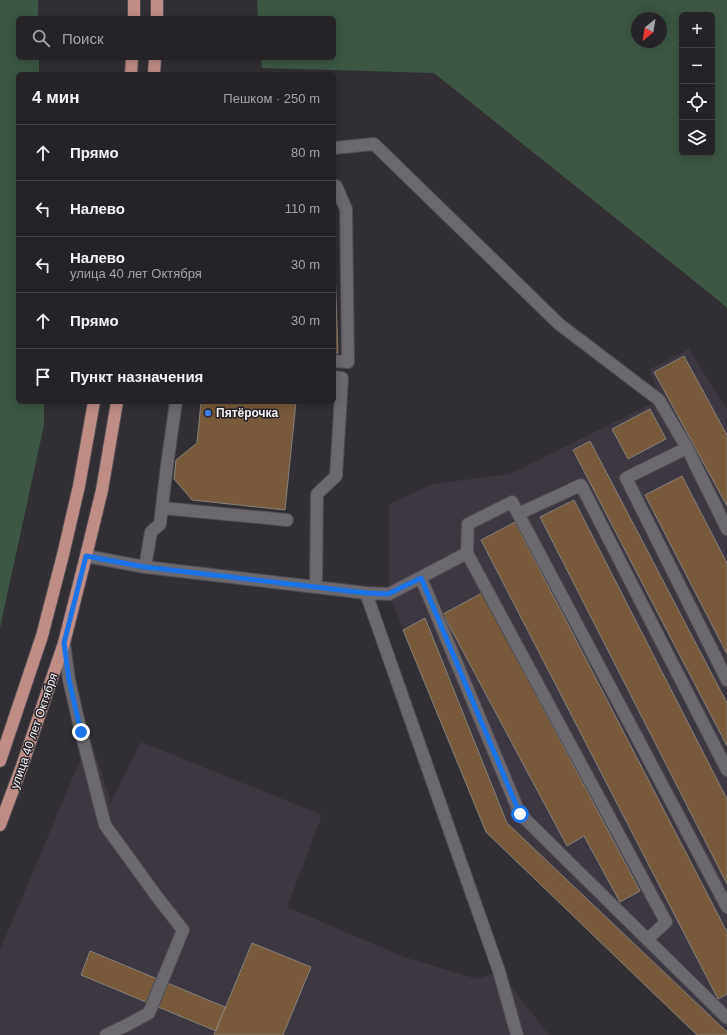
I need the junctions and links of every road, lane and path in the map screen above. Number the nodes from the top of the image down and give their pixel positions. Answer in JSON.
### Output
{"nodes":[{"id":1,"x":134,"y":0,"type":"edge"},
{"id":2,"x":157,"y":0,"type":"edge"},
{"id":3,"x":134,"y":16,"type":"edge"},
{"id":4,"x":157,"y":16,"type":"edge"},
{"id":5,"x":132,"y":60,"type":"edge"},
{"id":6,"x":155,"y":60,"type":"edge"},
{"id":7,"x":131,"y":72,"type":"edge"},
{"id":8,"x":154,"y":72,"type":"edge"},
{"id":9,"x":336,"y":148,"type":"edge"},
{"id":10,"x":336,"y":186,"type":"edge"},
{"id":11,"x":336,"y":361,"type":"edge"},
{"id":12,"x":336,"y":377,"type":"edge"},
{"id":13,"x":94,"y":404,"type":"edge"},
{"id":14,"x":117,"y":404,"type":"edge"},
{"id":15,"x":176,"y":404,"type":"edge"},
{"id":16,"x":687,"y":448,"type":"junction"},
{"id":17,"x":162,"y":508,"type":"junction"},
{"id":18,"x":518,"y":514,"type":"junction"},
{"id":19,"x":287,"y":520,"type":"dead end"},
{"id":20,"x":727,"y":529,"type":"edge"},
{"id":21,"x":467,"y":553,"type":"junction"},
{"id":22,"x":86,"y":556,"type":"junction"},
{"id":23,"x":145,"y":567,"type":"junction"},
{"id":24,"x":421,"y":578,"type":"junction"},
{"id":25,"x":316,"y":587,"type":"junction"},
{"id":26,"x":366,"y":593,"type":"junction"},
{"id":27,"x":64,"y":643,"type":"junction"},
{"id":28,"x":727,"y":680,"type":"edge"},
{"id":29,"x":0,"y":761,"type":"edge"},
{"id":30,"x":727,"y":770,"type":"edge"},
{"id":31,"x":0,"y":825,"type":"edge"},
{"id":32,"x":727,"y":907,"type":"edge"},
{"id":33,"x":648,"y":940,"type":"junction"},
{"id":34,"x":727,"y":1018,"type":"edge"},
{"id":35,"x":106,"y":1035,"type":"edge"},
{"id":36,"x":517,"y":1035,"type":"edge"}],
"edges":[{"from":1,"to":3,"type":"main road"},
{"from":2,"to":4,"type":"main road"},
{"from":5,"to":7,"type":"main road"},
{"from":6,"to":8,"type":"main road"},
{"from":9,"to":16,"type":"lane"},
{"from":10,"to":11,"type":"lane"},
{"from":12,"to":25,"type":"lane"},
{"from":13,"to":29,"type":"main road","name":"улица 40 лет Октября"},
{"from":14,"to":22,"type":"main road","name":"улица 40 лет Октября"},
{"from":15,"to":17,"type":"lane"},
{"from":16,"to":20,"type":"lane"},
{"from":16,"to":28,"type":"lane"},
{"from":17,"to":19,"type":"lane"},
{"from":17,"to":23,"type":"lane"},
{"from":18,"to":21,"type":"lane"},
{"from":18,"to":30,"type":"lane"},
{"from":18,"to":32,"type":"lane"},
{"from":21,"to":24,"type":"lane"},
{"from":21,"to":33,"type":"lane"},
{"from":22,"to":23,"type":"lane"},
{"from":22,"to":27,"type":"main road","name":"улица 40 лет Октября"},
{"from":23,"to":25,"type":"lane"},
{"from":24,"to":26,"type":"lane"},
{"from":24,"to":33,"type":"lane"},
{"from":25,"to":26,"type":"lane"},
{"from":26,"to":36,"type":"lane"},
{"from":27,"to":31,"type":"main road","name":"улица 40 лет Октября"},
{"from":27,"to":35,"type":"lane"},
{"from":33,"to":34,"type":"lane"}]}
